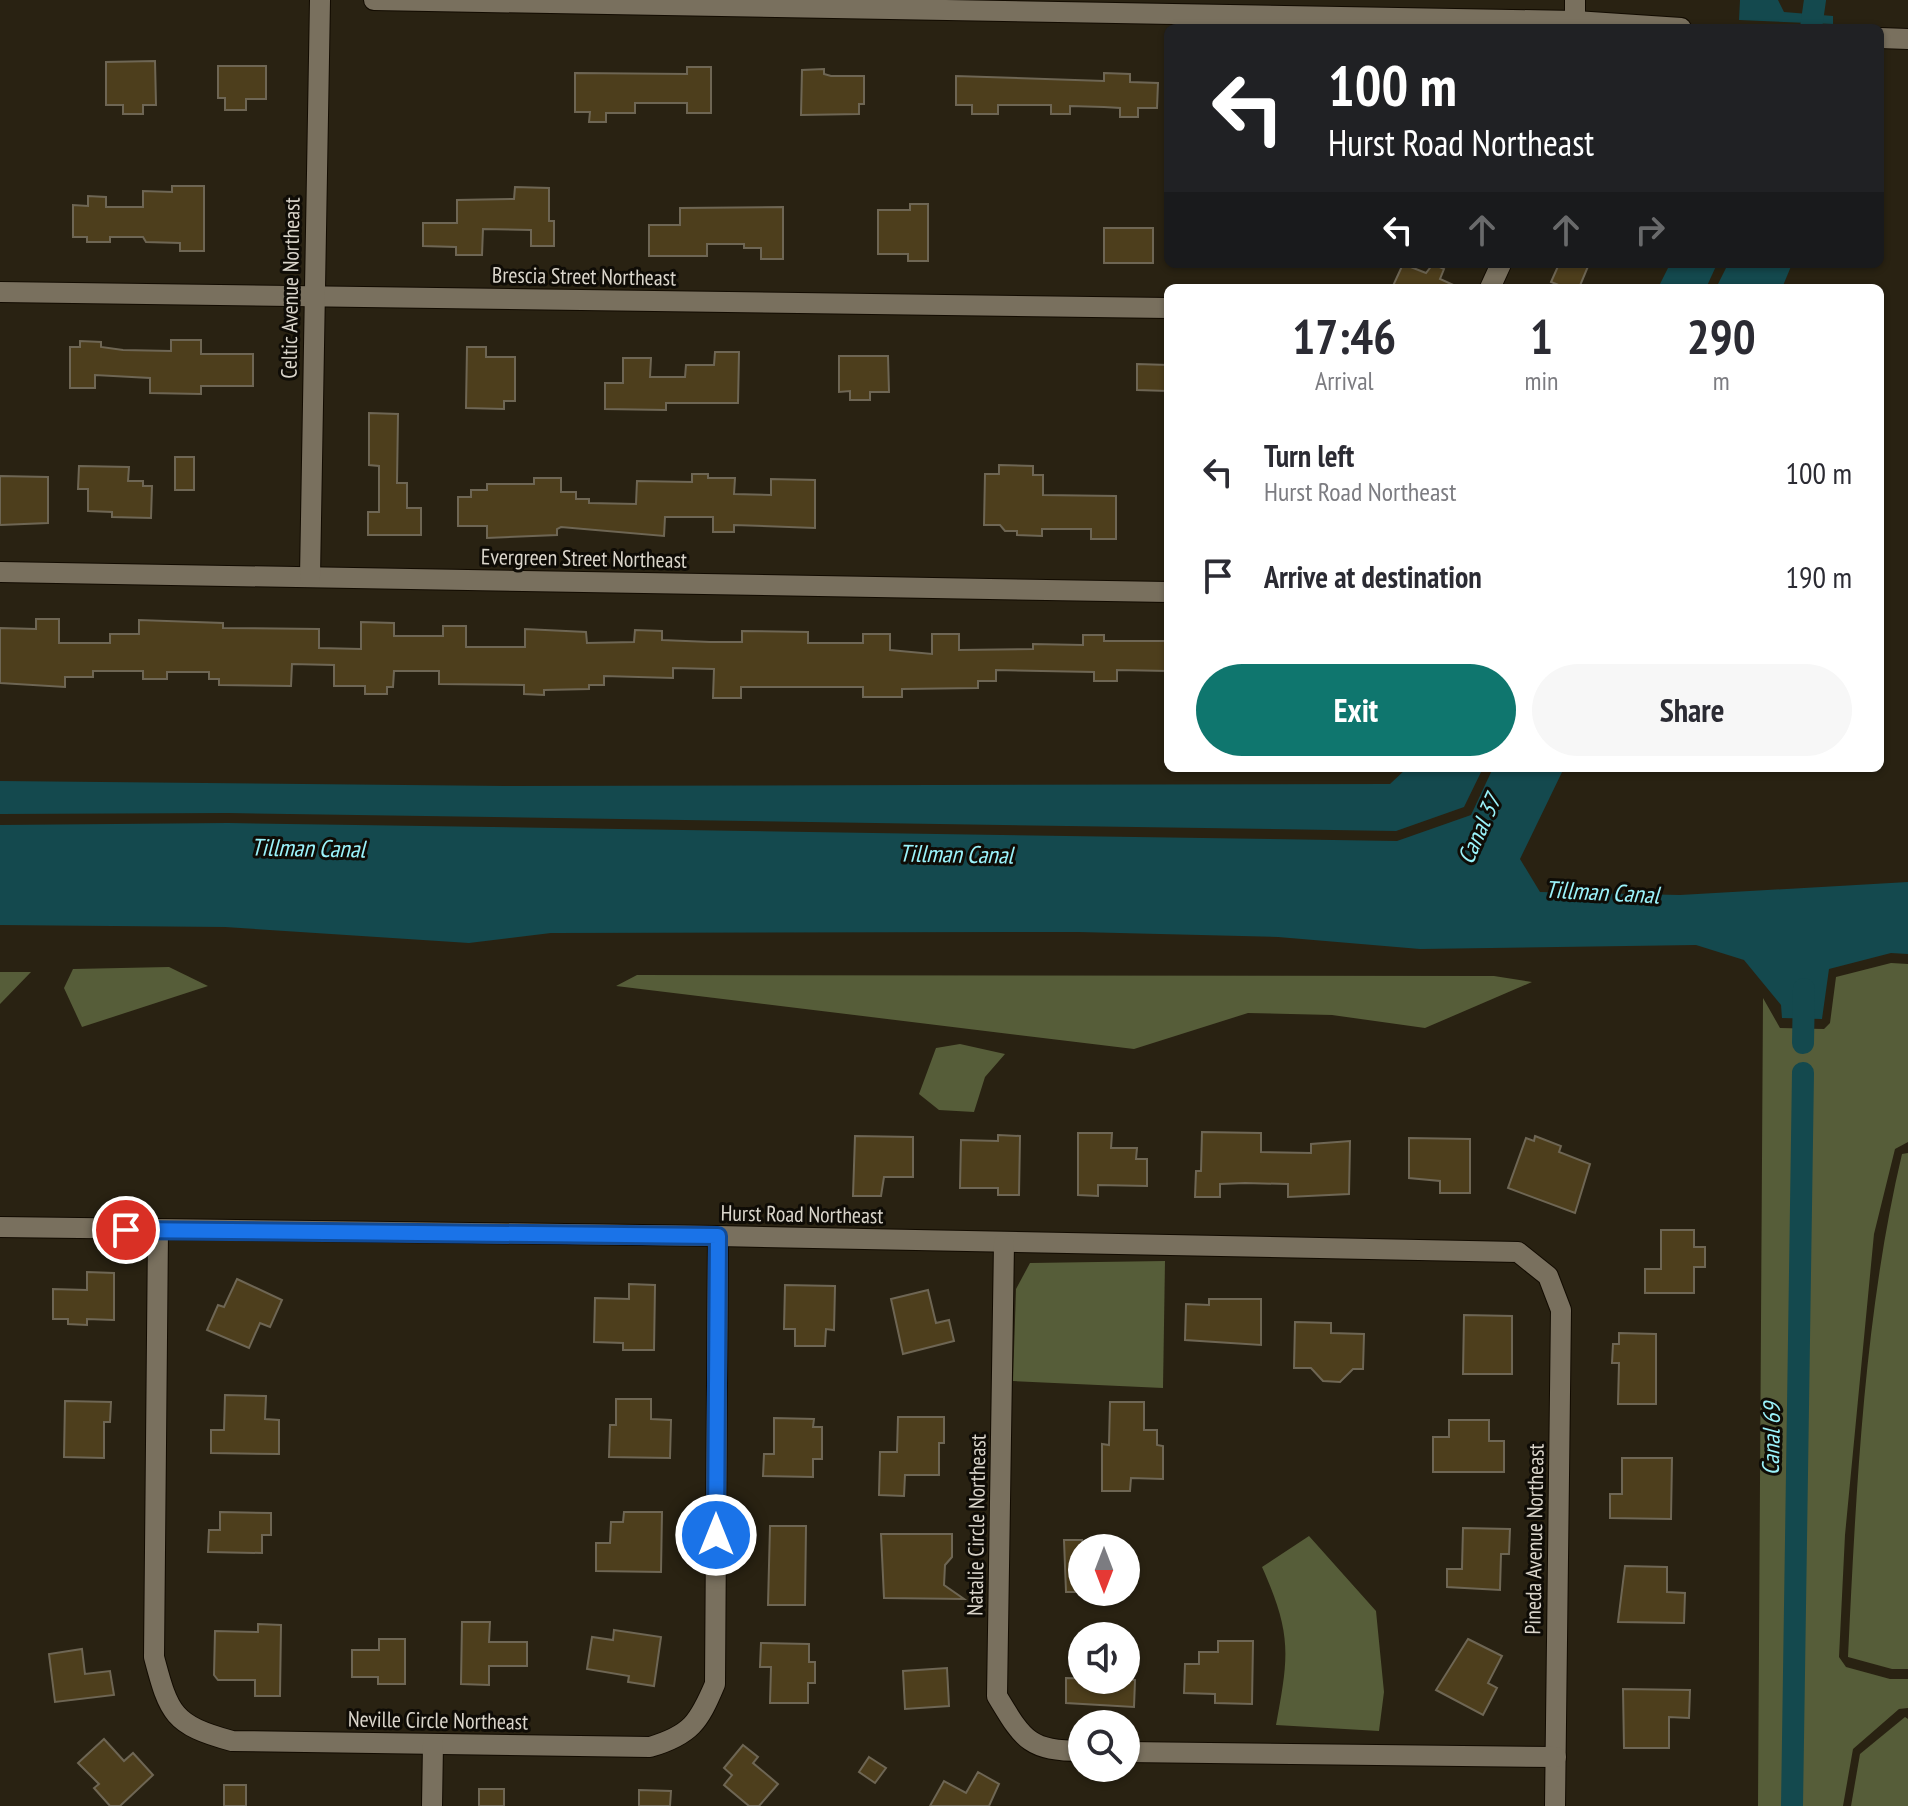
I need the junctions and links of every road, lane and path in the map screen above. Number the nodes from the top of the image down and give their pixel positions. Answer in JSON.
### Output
{"nodes":[{"id":1,"x":320,"y":0,"type":"edge"},
{"id":2,"x":374,"y":0,"type":"edge"},
{"id":3,"x":449,"y":0,"type":"edge"},
{"id":4,"x":732,"y":4,"type":"edge"},
{"id":5,"x":1013,"y":6,"type":"edge"},
{"id":6,"x":1295,"y":7,"type":"edge"},
{"id":7,"x":1575,"y":16,"type":"edge"},
{"id":8,"x":1646,"y":24,"type":"edge"},
{"id":9,"x":0,"y":292,"type":"edge"},
{"id":10,"x":314,"y":297,"type":"junction"},
{"id":11,"x":1164,"y":308,"type":"edge"},
{"id":12,"x":0,"y":572,"type":"edge"},
{"id":13,"x":310,"y":577,"type":"junction"},
{"id":14,"x":1164,"y":592,"type":"edge"},
{"id":15,"x":0,"y":1227,"type":"edge"},
{"id":16,"x":158,"y":1231,"type":"junction"},
{"id":17,"x":718,"y":1236,"type":"junction"},
{"id":18,"x":1004,"y":1243,"type":"junction"},
{"id":19,"x":1548,"y":1276,"type":"joint"},
{"id":20,"x":433,"y":1744,"type":"junction"},
{"id":21,"x":1068,"y":1751,"type":"edge"},
{"id":22,"x":1140,"y":1752,"type":"edge"},
{"id":23,"x":1556,"y":1757,"type":"junction"},
{"id":24,"x":432,"y":1806,"type":"edge"},
{"id":25,"x":1555,"y":1806,"type":"edge"}],
"edges":[{"from":1,"to":10,"type":"street","name":"Celtic Avenue Northeast"},
{"from":2,"to":3,"type":"street"},
{"from":3,"to":4,"type":"street"},
{"from":4,"to":5,"type":"street"},
{"from":5,"to":6,"type":"street"},
{"from":6,"to":7,"type":"street"},
{"from":7,"to":8,"type":"street"},
{"from":9,"to":10,"type":"street","name":"Brescia Street Northeast"},
{"from":10,"to":11,"type":"street","name":"Brescia Street Northeast"},
{"from":10,"to":13,"type":"street","name":"Celtic Avenue Northeast"},
{"from":12,"to":13,"type":"street","name":"Evergreen Street Northeast"},
{"from":13,"to":14,"type":"street","name":"Evergreen Street Northeast"},
{"from":15,"to":16,"type":"street","name":"Hurst Road Northeast"},
{"from":16,"to":17,"type":"street","name":"Hurst Road Northeast"},
{"from":16,"to":20,"type":"street","name":"Neville Circle Northeast"},
{"from":17,"to":18,"type":"street","name":"Hurst Road Northeast"},
{"from":17,"to":20,"type":"street","name":"Neville Circle Northeast"},
{"from":18,"to":19,"type":"street","name":"Hurst Road Northeast"},
{"from":18,"to":21,"type":"street","name":"Natalie Circle Northeast"},
{"from":19,"to":23,"type":"street","name":"Pineda Avenue Northeast"},
{"from":20,"to":24,"type":"street"},
{"from":22,"to":23,"type":"street"},
{"from":23,"to":25,"type":"street","name":"Pineda Avenue Northeast"}]}
